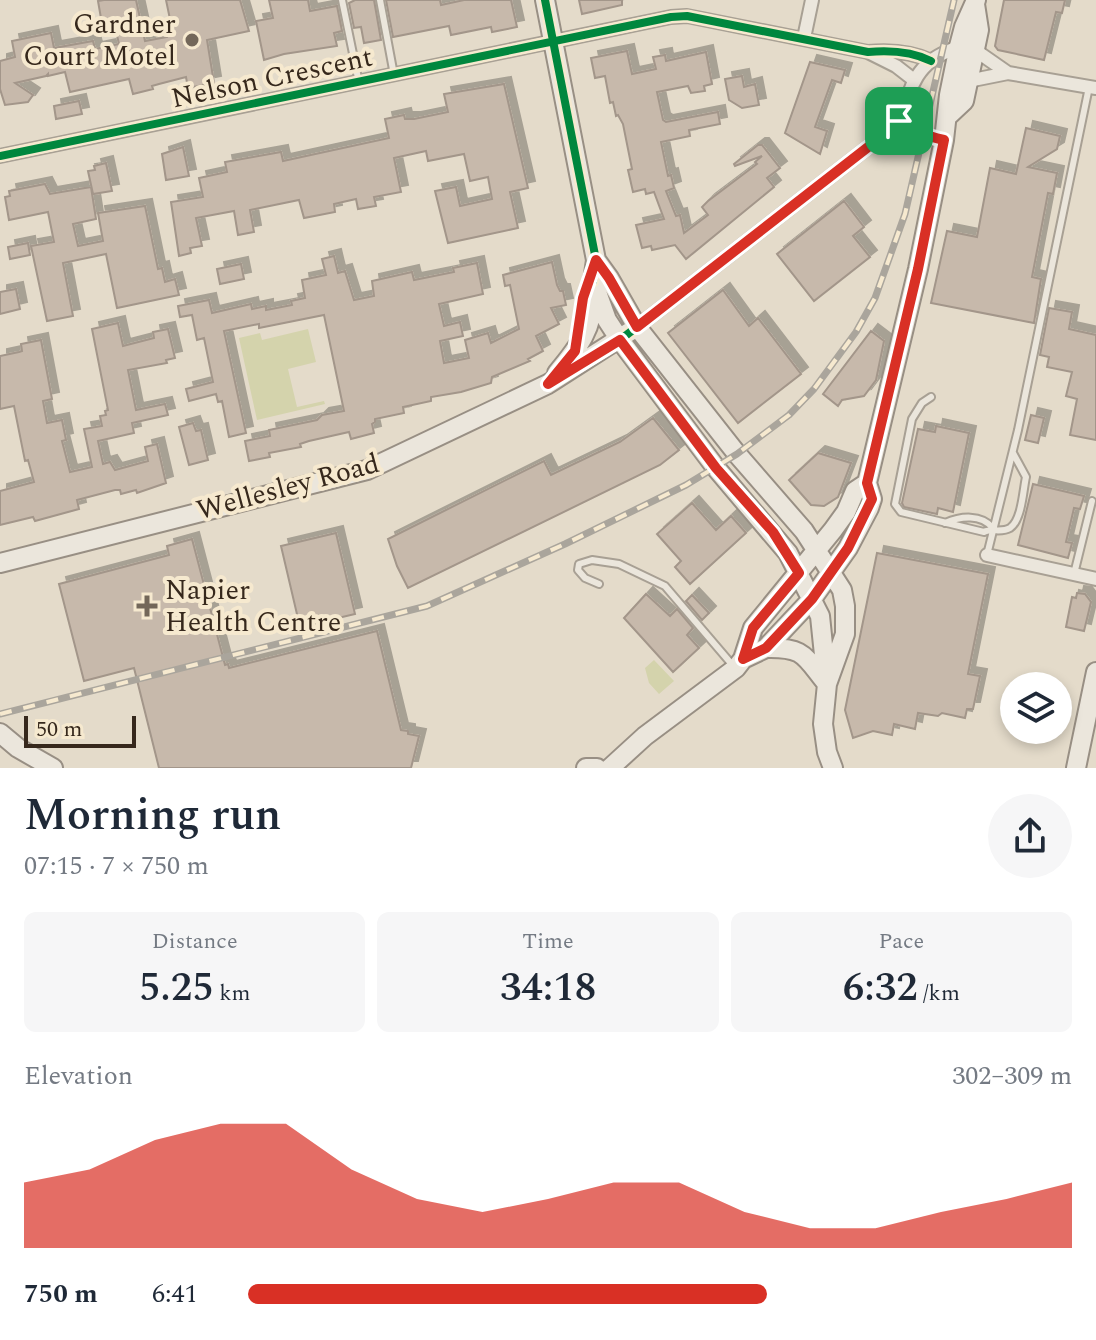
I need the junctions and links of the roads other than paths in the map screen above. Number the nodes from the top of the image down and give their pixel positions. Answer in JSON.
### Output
{"nodes":[{"id":1,"x":342,"y":0,"type":"edge"},
{"id":2,"x":380,"y":0,"type":"edge"},
{"id":3,"x":545,"y":0,"type":"edge"},
{"id":4,"x":812,"y":0,"type":"edge"},
{"id":5,"x":976,"y":2,"type":"edge"},
{"id":6,"x":804,"y":38,"type":"junction"},
{"id":7,"x":553,"y":42,"type":"junction"},
{"id":8,"x":967,"y":48,"type":"junction"},
{"id":9,"x":868,"y":52,"type":"junction"},
{"id":10,"x":931,"y":61,"type":"junction"},
{"id":11,"x":1008,"y":73,"type":"junction"},
{"id":12,"x":394,"y":76,"type":"junction"},
{"id":13,"x":914,"y":80,"type":"junction"},
{"id":14,"x":968,"y":81,"type":"junction"},
{"id":15,"x":359,"y":83,"type":"junction"},
{"id":16,"x":1093,"y":88,"type":"edge"},
{"id":17,"x":908,"y":116,"type":"junction"},
{"id":18,"x":948,"y":116,"type":"junction"},
{"id":19,"x":944,"y":140,"type":"junction"},
{"id":20,"x":0,"y":156,"type":"edge"},
{"id":21,"x":596,"y":260,"type":"junction"},
{"id":22,"x":593,"y":281,"type":"junction"},
{"id":23,"x":637,"y":327,"type":"junction"},
{"id":24,"x":620,"y":340,"type":"junction"},
{"id":25,"x":548,"y":384,"type":"junction"},
{"id":26,"x":683,"y":386,"type":"junction"},
{"id":27,"x":931,"y":397,"type":"dead end"},
{"id":28,"x":665,"y":401,"type":"junction"},
{"id":29,"x":1013,"y":453,"type":"junction"},
{"id":30,"x":867,"y":483,"type":"junction"},
{"id":31,"x":1092,"y":501,"type":"dead end"},
{"id":32,"x":993,"y":528,"type":"junction"},
{"id":33,"x":817,"y":550,"type":"junction"},
{"id":34,"x":987,"y":555,"type":"joint"},
{"id":35,"x":0,"y":563,"type":"edge"},
{"id":36,"x":832,"y":572,"type":"junction"},
{"id":37,"x":799,"y":573,"type":"junction"},
{"id":38,"x":1074,"y":574,"type":"junction"},
{"id":39,"x":1096,"y":579,"type":"edge"},
{"id":40,"x":599,"y":584,"type":"dead end"},
{"id":41,"x":812,"y":599,"type":"junction"},
{"id":42,"x":766,"y":648,"type":"junction"},
{"id":43,"x":740,"y":664,"type":"junction"},
{"id":44,"x":1096,"y":672,"type":"edge"},
{"id":45,"x":827,"y":684,"type":"junction"},
{"id":46,"x":0,"y":733,"type":"edge"},
{"id":47,"x":53,"y":768,"type":"edge"},
{"id":48,"x":586,"y":768,"type":"edge"},
{"id":49,"x":597,"y":768,"type":"edge"},
{"id":50,"x":610,"y":768,"type":"edge"},
{"id":51,"x":833,"y":768,"type":"edge"},
{"id":52,"x":1076,"y":768,"type":"edge"}],
"edges":[{"from":1,"to":15,"type":"lane","name":"Nelson Crescent"},
{"from":2,"to":12,"type":"lane"},
{"from":3,"to":7,"type":"main road"},
{"from":4,"to":6,"type":"street"},
{"from":5,"to":8,"type":"main road"},
{"from":6,"to":7,"type":"street","name":"Nelson Crescent"},
{"from":6,"to":9,"type":"street","name":"Nelson Crescent"},
{"from":7,"to":12,"type":"street","name":"Nelson Crescent"},
{"from":7,"to":21,"type":"main road"},
{"from":8,"to":10,"type":"street"},
{"from":8,"to":11,"type":"street"},
{"from":8,"to":14,"type":"main road"},
{"from":8,"to":18,"type":"main road"},
{"from":9,"to":10,"type":"street"},
{"from":9,"to":13,"type":"street"},
{"from":10,"to":13,"type":"street"},
{"from":11,"to":14,"type":"street"},
{"from":11,"to":16,"type":"street"},
{"from":12,"to":15,"type":"street","name":"Nelson Crescent"},
{"from":13,"to":17,"type":"street"},
{"from":14,"to":18,"type":"main road"},
{"from":15,"to":20,"type":"street","name":"Nelson Crescent"},
{"from":16,"to":29,"type":"lane"},
{"from":17,"to":19,"type":"street"},
{"from":17,"to":23,"type":"street","name":"Wellesley Road"},
{"from":18,"to":19,"type":"main road"},
{"from":19,"to":30,"type":"main road"},
{"from":21,"to":22,"type":"main road"},
{"from":21,"to":23,"type":"main road"},
{"from":22,"to":24,"type":"main road"},
{"from":22,"to":25,"type":"main road"},
{"from":23,"to":24,"type":"main road","name":"Wellesley Road"},
{"from":23,"to":26,"type":"main road"},
{"from":24,"to":25,"type":"main road","name":"Wellesley Road"},
{"from":24,"to":28,"type":"main road"},
{"from":25,"to":35,"type":"main road","name":"Wellesley Road"},
{"from":26,"to":28,"type":"main road"},
{"from":26,"to":33,"type":"main road"},
{"from":27,"to":32,"type":"lane"},
{"from":28,"to":37,"type":"main road"},
{"from":29,"to":32,"type":"lane"},
{"from":29,"to":32,"type":"lane"},
{"from":30,"to":33,"type":"main road"},
{"from":30,"to":36,"type":"main road"},
{"from":31,"to":38,"type":"lane"},
{"from":32,"to":34,"type":"lane"},
{"from":33,"to":36,"type":"main road"},
{"from":33,"to":37,"type":"main road"},
{"from":34,"to":38,"type":"street"},
{"from":36,"to":41,"type":"main road"},
{"from":36,"to":45,"type":"main road"},
{"from":37,"to":41,"type":"main road"},
{"from":37,"to":43,"type":"main road"},
{"from":38,"to":39,"type":"street"},
{"from":40,"to":43,"type":"lane"},
{"from":41,"to":42,"type":"main road"},
{"from":41,"to":45,"type":"main road"},
{"from":42,"to":43,"type":"main road"},
{"from":42,"to":45,"type":"main road"},
{"from":43,"to":50,"type":"main road"},
{"from":44,"to":52,"type":"main road"},
{"from":45,"to":51,"type":"main road"},
{"from":46,"to":47,"type":"main road"},
{"from":48,"to":49,"type":"main road"}]}
